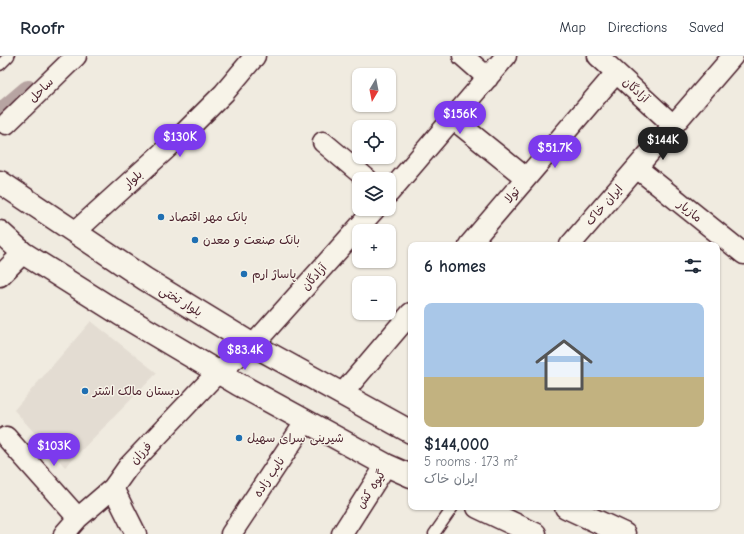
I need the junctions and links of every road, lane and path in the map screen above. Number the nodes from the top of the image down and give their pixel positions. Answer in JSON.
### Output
{"nodes":[{"id":1,"x":10,"y":56,"type":"edge"},
{"id":2,"x":76,"y":56,"type":"edge"},
{"id":3,"x":255,"y":56,"type":"edge"},
{"id":4,"x":463,"y":56,"type":"edge"},
{"id":5,"x":506,"y":56,"type":"edge"},
{"id":6,"x":598,"y":56,"type":"edge"},
{"id":7,"x":733,"y":56,"type":"edge"},
{"id":8,"x":0,"y":65,"type":"edge"},
{"id":9,"x":616,"y":73,"type":"junction"},
{"id":10,"x":488,"y":78,"type":"junction"},
{"id":11,"x":453,"y":119,"type":"junction"},
{"id":12,"x":6,"y":124,"type":"dead end"},
{"id":13,"x":674,"y":125,"type":"junction"},
{"id":14,"x":322,"y":142,"type":"dead end"},
{"id":15,"x":637,"y":168,"type":"junction"},
{"id":16,"x":359,"y":172,"type":"edge"},
{"id":17,"x":526,"y":178,"type":"junction"},
{"id":18,"x":0,"y":182,"type":"edge"},
{"id":19,"x":396,"y":185,"type":"edge"},
{"id":20,"x":369,"y":216,"type":"edge"},
{"id":21,"x":0,"y":232,"type":"edge"},
{"id":22,"x":75,"y":232,"type":"junction"},
{"id":23,"x":472,"y":242,"type":"edge"},
{"id":24,"x":573,"y":242,"type":"edge"},
{"id":25,"x":23,"y":253,"type":"junction"},
{"id":26,"x":744,"y":254,"type":"edge"},
{"id":27,"x":0,"y":276,"type":"edge"},
{"id":28,"x":408,"y":317,"type":"edge"},
{"id":29,"x":253,"y":345,"type":"junction"},
{"id":30,"x":218,"y":372,"type":"junction"},
{"id":31,"x":342,"y":394,"type":"junction"},
{"id":32,"x":306,"y":421,"type":"junction"},
{"id":33,"x":408,"y":429,"type":"edge"},
{"id":34,"x":6,"y":437,"type":"dead end"},
{"id":35,"x":386,"y":465,"type":"junction"},
{"id":36,"x":408,"y":475,"type":"edge"},
{"id":37,"x":112,"y":488,"type":"junction"},
{"id":38,"x":451,"y":510,"type":"edge"},
{"id":39,"x":484,"y":510,"type":"edge"},
{"id":40,"x":572,"y":510,"type":"edge"},
{"id":41,"x":78,"y":518,"type":"junction"},
{"id":42,"x":64,"y":534,"type":"edge"},
{"id":43,"x":136,"y":534,"type":"edge"},
{"id":44,"x":231,"y":534,"type":"edge"},
{"id":45,"x":342,"y":534,"type":"edge"},
{"id":46,"x":434,"y":534,"type":"edge"},
{"id":47,"x":535,"y":534,"type":"edge"},
{"id":48,"x":624,"y":534,"type":"edge"}],
"edges":[{"from":1,"to":8,"type":"lane"},
{"from":2,"to":12,"type":"street","name":"ساحل"},
{"from":3,"to":22,"type":"street","name":"بلوار"},
{"from":4,"to":10,"type":"street"},
{"from":5,"to":10,"type":"street"},
{"from":6,"to":9,"type":"street","name":"آزادگان"},
{"from":7,"to":13,"type":"street","name":"ایران خاک"},
{"from":9,"to":13,"type":"street","name":"آزادگان"},
{"from":9,"to":17,"type":"street","name":"تولا"},
{"from":10,"to":11,"type":"street"},
{"from":11,"to":17,"type":"street"},
{"from":11,"to":19,"type":"street"},
{"from":13,"to":15,"type":"street","name":"ایران خاک"},
{"from":14,"to":16,"type":"street"},
{"from":15,"to":24,"type":"street","name":"ایران خاک"},
{"from":15,"to":26,"type":"street","name":"مازیار"},
{"from":17,"to":23,"type":"street","name":"تولا"},
{"from":18,"to":22,"type":"main road","name":"بلوار تختی"},
{"from":20,"to":29,"type":"street","name":"آزادگان"},
{"from":21,"to":25,"type":"main road"},
{"from":22,"to":29,"type":"main road","name":"بلوار تختی"},
{"from":25,"to":27,"type":"street"},
{"from":25,"to":30,"type":"main road"},
{"from":28,"to":31,"type":"street"},
{"from":29,"to":30,"type":"street","name":"آزادگان"},
{"from":29,"to":31,"type":"main road","name":"بلوار تختی"},
{"from":30,"to":32,"type":"main road"},
{"from":30,"to":37,"type":"street","name":"فرزان"},
{"from":31,"to":33,"type":"main road","name":"بلوار تختی"},
{"from":32,"to":35,"type":"main road"},
{"from":32,"to":44,"type":"street","name":"نایب زاده"},
{"from":34,"to":41,"type":"street"},
{"from":35,"to":36,"type":"main road"},
{"from":35,"to":45,"type":"street","name":"گیوه کش"},
{"from":37,"to":41,"type":"street","name":"فرزان"},
{"from":37,"to":43,"type":"street"},
{"from":38,"to":46,"type":"lane"},
{"from":39,"to":47,"type":"main road"},
{"from":40,"to":48,"type":"main road"},
{"from":41,"to":42,"type":"street","name":"فرزان"}]}
